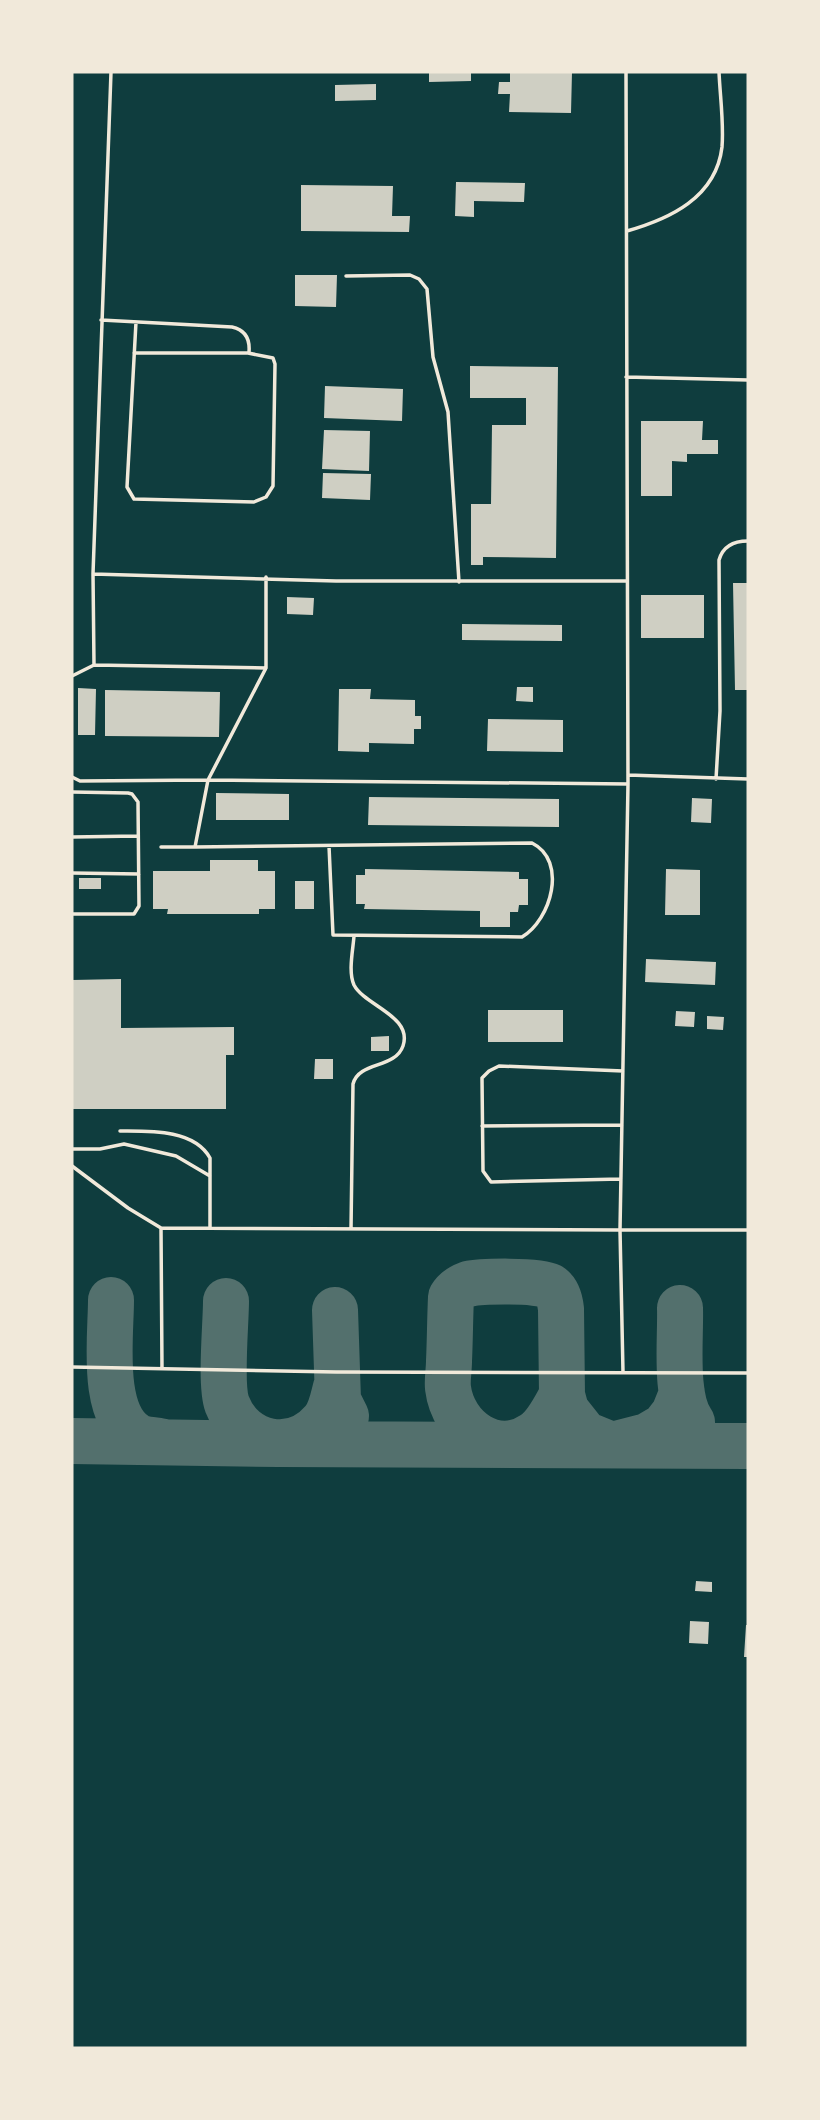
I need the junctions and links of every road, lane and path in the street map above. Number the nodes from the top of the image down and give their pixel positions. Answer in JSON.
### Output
{"nodes":[{"id":1,"x":111,"y":72,"type":"edge"},
{"id":2,"x":626,"y":72,"type":"edge"},
{"id":3,"x":719,"y":72,"type":"edge"},
{"id":4,"x":627,"y":231,"type":"junction"},
{"id":5,"x":346,"y":276,"type":"dead end"},
{"id":6,"x":101,"y":320,"type":"junction"},
{"id":7,"x":136,"y":322,"type":"junction"},
{"id":8,"x":134,"y":353,"type":"junction"},
{"id":9,"x":248,"y":353,"type":"junction"},
{"id":10,"x":626,"y":377,"type":"junction"},
{"id":11,"x":748,"y":380,"type":"edge"},
{"id":12,"x":748,"y":541,"type":"edge"},
{"id":13,"x":93,"y":574,"type":"junction"},
{"id":14,"x":265,"y":577,"type":"junction"},
{"id":15,"x":627,"y":581,"type":"junction"},
{"id":16,"x":459,"y":582,"type":"junction"},
{"id":17,"x":94,"y":665,"type":"junction"},
{"id":18,"x":266,"y":668,"type":"junction"},
{"id":19,"x":72,"y":676,"type":"edge"},
{"id":20,"x":628,"y":775,"type":"junction"},
{"id":21,"x":72,"y":777,"type":"edge"},
{"id":22,"x":716,"y":779,"type":"junction"},
{"id":23,"x":748,"y":779,"type":"edge"},
{"id":24,"x":208,"y":780,"type":"junction"},
{"id":25,"x":628,"y":784,"type":"junction"},
{"id":26,"x":72,"y":792,"type":"edge"},
{"id":27,"x":138,"y":836,"type":"junction"},
{"id":28,"x":72,"y":837,"type":"edge"},
{"id":29,"x":329,"y":846,"type":"junction"},
{"id":30,"x":161,"y":847,"type":"dead end"},
{"id":31,"x":195,"y":847,"type":"junction"},
{"id":32,"x":72,"y":873,"type":"edge"},
{"id":33,"x":139,"y":874,"type":"junction"},
{"id":34,"x":72,"y":914,"type":"edge"},
{"id":35,"x":354,"y":936,"type":"junction"},
{"id":36,"x":623,"y":1071,"type":"junction"},
{"id":37,"x":622,"y":1125,"type":"junction"},
{"id":38,"x":482,"y":1126,"type":"junction"},
{"id":39,"x":120,"y":1131,"type":"dead end"},
{"id":40,"x":72,"y":1149,"type":"edge"},
{"id":41,"x":72,"y":1166,"type":"edge"},
{"id":42,"x":210,"y":1176,"type":"junction"},
{"id":43,"x":621,"y":1180,"type":"junction"},
{"id":44,"x":161,"y":1228,"type":"junction"},
{"id":45,"x":210,"y":1228,"type":"junction"},
{"id":46,"x":351,"y":1230,"type":"junction"},
{"id":47,"x":620,"y":1230,"type":"junction"},
{"id":48,"x":748,"y":1230,"type":"edge"},
{"id":49,"x":72,"y":1367,"type":"edge"},
{"id":50,"x":162,"y":1368,"type":"junction"},
{"id":51,"x":623,"y":1373,"type":"junction"},
{"id":52,"x":748,"y":1373,"type":"edge"}],
"edges":[{"from":1,"to":6,"type":"lane"},
{"from":2,"to":4,"type":"lane"},
{"from":3,"to":4,"type":"lane"},
{"from":4,"to":10,"type":"lane"},
{"from":5,"to":16,"type":"lane"},
{"from":6,"to":7,"type":"lane"},
{"from":6,"to":13,"type":"lane"},
{"from":7,"to":8,"type":"lane"},
{"from":7,"to":9,"type":"lane"},
{"from":8,"to":9,"type":"lane"},
{"from":8,"to":9,"type":"lane"},
{"from":10,"to":11,"type":"lane"},
{"from":10,"to":15,"type":"lane"},
{"from":12,"to":22,"type":"lane"},
{"from":13,"to":14,"type":"lane"},
{"from":13,"to":17,"type":"lane"},
{"from":14,"to":16,"type":"lane"},
{"from":14,"to":18,"type":"lane"},
{"from":15,"to":16,"type":"lane"},
{"from":15,"to":20,"type":"lane"},
{"from":17,"to":18,"type":"lane"},
{"from":17,"to":19,"type":"lane"},
{"from":18,"to":24,"type":"lane"},
{"from":20,"to":22,"type":"lane"},
{"from":20,"to":25,"type":"lane"},
{"from":21,"to":24,"type":"lane"},
{"from":22,"to":23,"type":"lane"},
{"from":24,"to":25,"type":"lane"},
{"from":24,"to":31,"type":"lane"},
{"from":25,"to":36,"type":"lane"},
{"from":26,"to":27,"type":"lane"},
{"from":27,"to":28,"type":"lane"},
{"from":27,"to":33,"type":"lane"},
{"from":29,"to":31,"type":"lane"},
{"from":29,"to":35,"type":"lane"},
{"from":29,"to":35,"type":"lane"},
{"from":30,"to":31,"type":"lane"},
{"from":32,"to":33,"type":"lane"},
{"from":33,"to":34,"type":"lane"},
{"from":35,"to":46,"type":"lane"},
{"from":36,"to":37,"type":"lane"},
{"from":36,"to":38,"type":"lane"},
{"from":37,"to":38,"type":"lane"},
{"from":37,"to":43,"type":"lane"},
{"from":38,"to":43,"type":"lane"},
{"from":39,"to":42,"type":"lane"},
{"from":40,"to":42,"type":"lane"},
{"from":41,"to":44,"type":"lane"},
{"from":42,"to":45,"type":"lane"},
{"from":43,"to":47,"type":"lane"},
{"from":44,"to":45,"type":"lane"},
{"from":44,"to":50,"type":"lane"},
{"from":45,"to":46,"type":"lane"},
{"from":46,"to":47,"type":"lane"},
{"from":47,"to":48,"type":"lane"},
{"from":47,"to":51,"type":"lane"},
{"from":49,"to":50,"type":"lane"},
{"from":50,"to":51,"type":"lane"},
{"from":51,"to":52,"type":"lane"}]}
